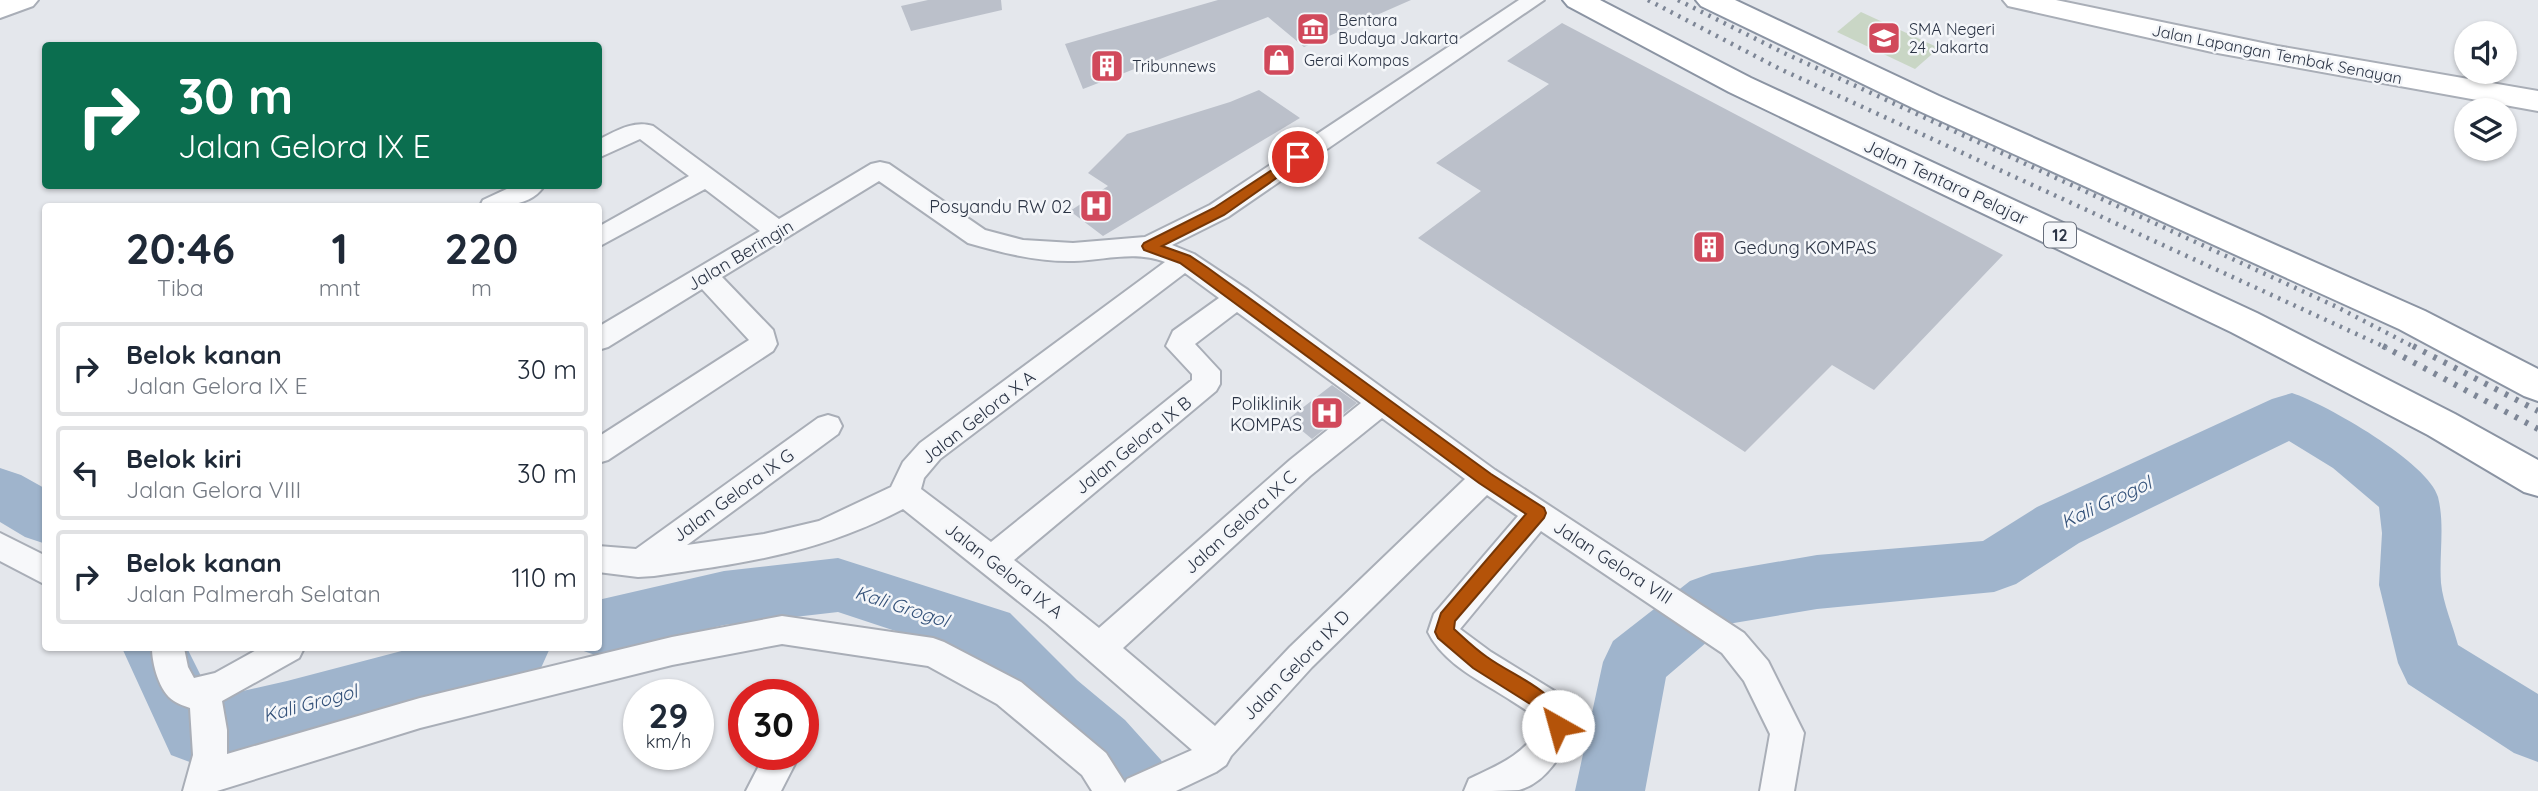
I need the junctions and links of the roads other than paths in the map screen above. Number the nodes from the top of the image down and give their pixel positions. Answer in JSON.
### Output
{"nodes":[{"id":1,"x":23,"y":0,"type":"edge"},
{"id":2,"x":1533,"y":0,"type":"edge"},
{"id":3,"x":1578,"y":0,"type":"edge"},
{"id":4,"x":1711,"y":0,"type":"edge"},
{"id":5,"x":2018,"y":0,"type":"edge"},
{"id":6,"x":2058,"y":0,"type":"edge"},
{"id":7,"x":0,"y":9,"type":"edge"},
{"id":8,"x":2538,"y":86,"type":"edge"},
{"id":9,"x":2538,"y":101,"type":"edge"},
{"id":10,"x":602,"y":148,"type":"edge"},
{"id":11,"x":707,"y":177,"type":"junction"},
{"id":12,"x":526,"y":189,"type":"edge"},
{"id":13,"x":498,"y":203,"type":"edge"},
{"id":14,"x":778,"y":231,"type":"junction"},
{"id":15,"x":602,"y":236,"type":"edge"},
{"id":16,"x":1149,"y":246,"type":"junction"},
{"id":17,"x":1185,"y":260,"type":"junction"},
{"id":18,"x":705,"y":276,"type":"junction"},
{"id":19,"x":1239,"y":297,"type":"junction"},
{"id":20,"x":602,"y":338,"type":"edge"},
{"id":21,"x":2538,"y":386,"type":"edge"},
{"id":22,"x":1382,"y":402,"type":"junction"},
{"id":23,"x":828,"y":426,"type":"dead end"},
{"id":24,"x":602,"y":449,"type":"edge"},
{"id":25,"x":1485,"y":478,"type":"junction"},
{"id":26,"x":2538,"y":480,"type":"edge"},
{"id":27,"x":905,"y":494,"type":"junction"},
{"id":28,"x":1538,"y":513,"type":"junction"},
{"id":29,"x":0,"y":546,"type":"edge"},
{"id":30,"x":993,"y":559,"type":"junction"},
{"id":31,"x":602,"y":560,"type":"edge"},
{"id":32,"x":638,"y":564,"type":"junction"},
{"id":33,"x":42,"y":570,"type":"edge"},
{"id":34,"x":1101,"y":647,"type":"junction"},
{"id":35,"x":170,"y":651,"type":"edge"},
{"id":36,"x":285,"y":651,"type":"edge"},
{"id":37,"x":206,"y":744,"type":"edge"},
{"id":38,"x":1219,"y":745,"type":"junction"},
{"id":39,"x":774,"y":770,"type":"edge"},
{"id":40,"x":1144,"y":789,"type":"edge"},
{"id":41,"x":763,"y":791,"type":"edge"},
{"id":42,"x":1111,"y":791,"type":"edge"},
{"id":43,"x":1481,"y":791,"type":"edge"},
{"id":44,"x":1777,"y":791,"type":"edge"}],
"edges":[{"from":1,"to":7,"type":"main road"},
{"from":2,"to":16,"type":"street"},
{"from":3,"to":26,"type":"main road","name":"Jalan Tentara Pelajar","number":"12"},
{"from":4,"to":21,"type":"main road"},
{"from":5,"to":9,"type":"main road","name":"Jalan Lapangan Tembak Senayan"},
{"from":6,"to":8,"type":"main road","name":"Jalan Lapangan Tembak Senayan"},
{"from":10,"to":11,"type":"street"},
{"from":11,"to":14,"type":"street"},
{"from":11,"to":15,"type":"street"},
{"from":12,"to":13,"type":"street"},
{"from":14,"to":16,"type":"street","name":"Jalan Beringin"},
{"from":14,"to":18,"type":"street","name":"Jalan Beringin"},
{"from":16,"to":17,"type":"street","name":"Jalan Gelora VIII"},
{"from":17,"to":19,"type":"street","name":"Jalan Gelora VIII"},
{"from":17,"to":27,"type":"street","name":"Jalan Gelora X A"},
{"from":18,"to":20,"type":"street","name":"Jalan Beringin"},
{"from":18,"to":24,"type":"street"},
{"from":19,"to":22,"type":"street","name":"Jalan Gelora VIII"},
{"from":19,"to":30,"type":"street","name":"Jalan Gelora IX B"},
{"from":22,"to":25,"type":"street","name":"Jalan Gelora VIII"},
{"from":22,"to":34,"type":"street","name":"Jalan Gelora IX C"},
{"from":23,"to":32,"type":"street","name":"Jalan Gelora IX G"},
{"from":25,"to":28,"type":"street","name":"Jalan Gelora VIII"},
{"from":25,"to":38,"type":"street","name":"Jalan Gelora IX D"},
{"from":27,"to":30,"type":"street","name":"Jalan Gelora IX A"},
{"from":27,"to":32,"type":"street"},
{"from":28,"to":43,"type":"street"},
{"from":28,"to":44,"type":"street","name":"Jalan Gelora VIII"},
{"from":29,"to":33,"type":"street"},
{"from":30,"to":34,"type":"street","name":"Jalan Gelora IX A"},
{"from":31,"to":32,"type":"street"},
{"from":34,"to":38,"type":"street"},
{"from":35,"to":37,"type":"street"},
{"from":36,"to":37,"type":"street"},
{"from":37,"to":42,"type":"street"},
{"from":38,"to":40,"type":"street","name":"Jalan Gelora IX D"},
{"from":39,"to":41,"type":"street"}]}
